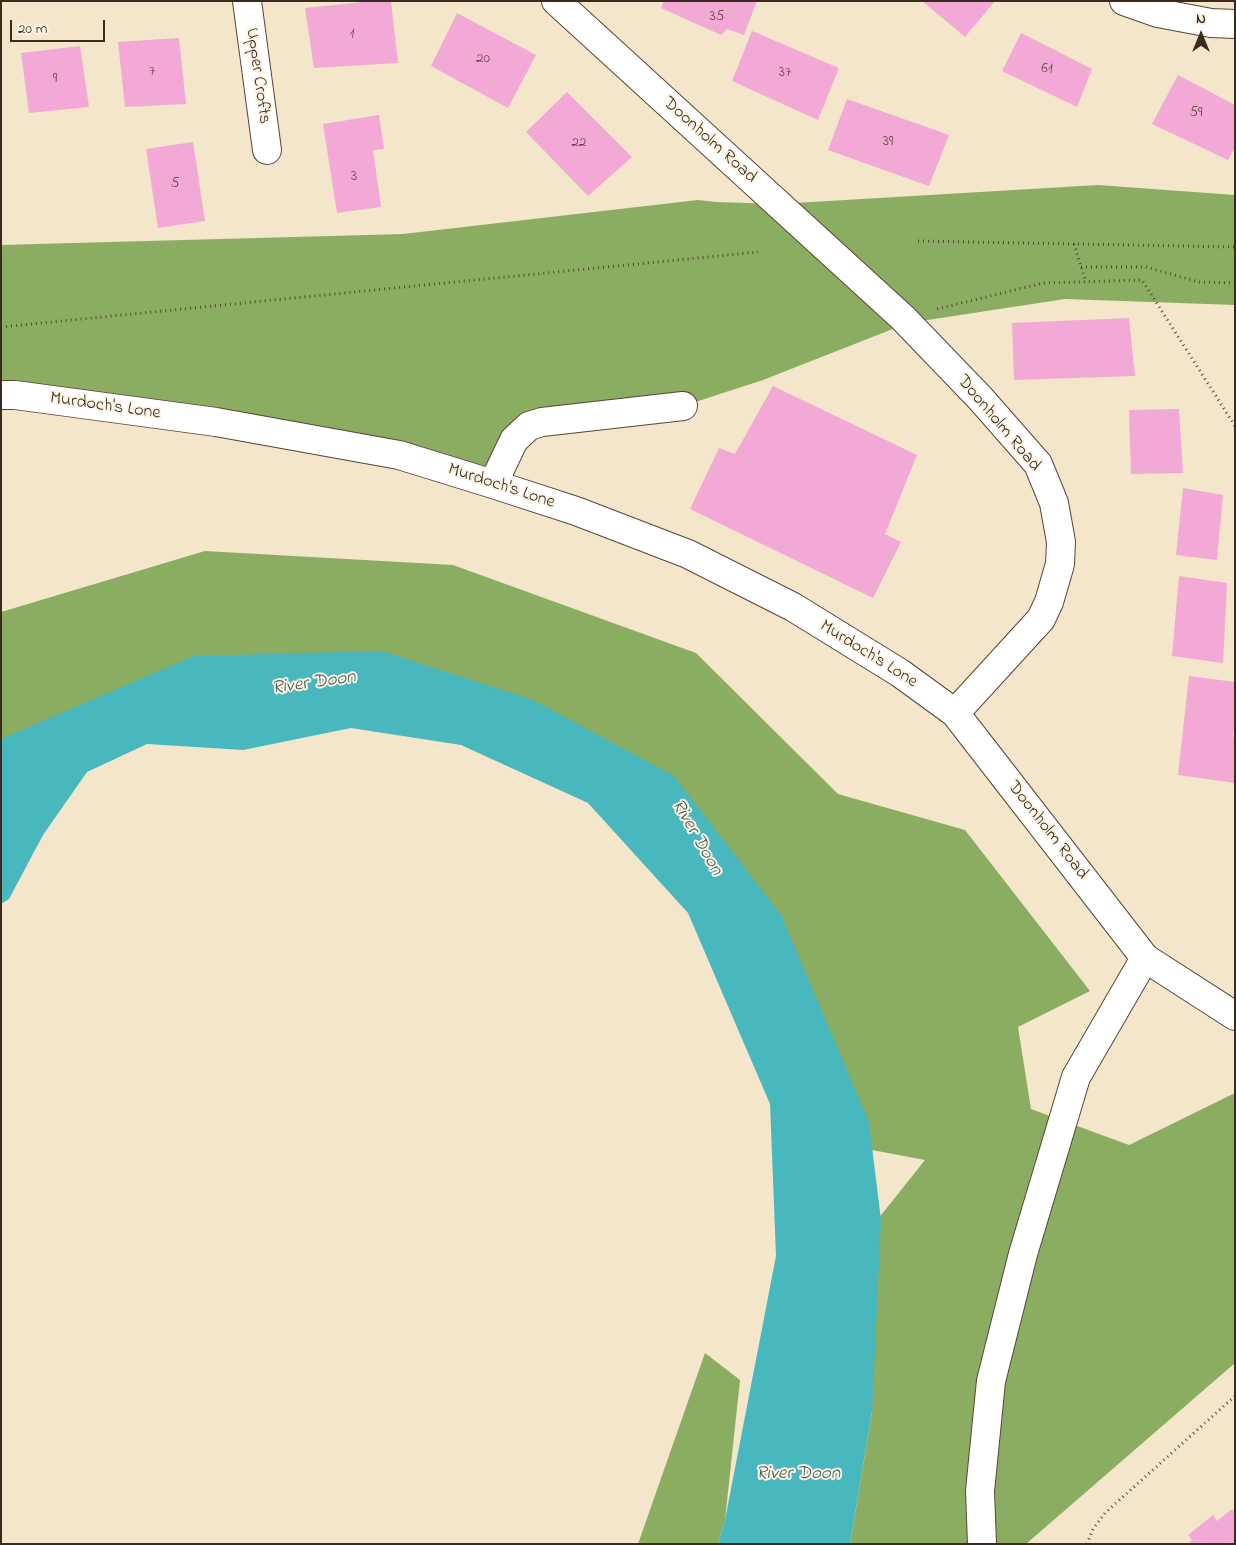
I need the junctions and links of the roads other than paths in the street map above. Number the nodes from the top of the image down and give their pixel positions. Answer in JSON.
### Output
{"nodes":[{"id":1,"x":247,"y":1,"type":"edge"},
{"id":2,"x":556,"y":1,"type":"edge"},
{"id":3,"x":1124,"y":1,"type":"edge"},
{"id":4,"x":1235,"y":24,"type":"edge"},
{"id":5,"x":266,"y":150,"type":"dead end"},
{"id":6,"x":1,"y":395,"type":"edge"},
{"id":7,"x":683,"y":406,"type":"dead end"},
{"id":8,"x":493,"y":484,"type":"junction"},
{"id":9,"x":955,"y":713,"type":"junction"},
{"id":10,"x":1145,"y":958,"type":"junction"},
{"id":11,"x":1235,"y":1016,"type":"edge"},
{"id":12,"x":982,"y":1544,"type":"edge"}],
"edges":[{"from":1,"to":5,"type":"street","name":"Upper Crofts"},
{"from":2,"to":9,"type":"street","name":"Doonholm Road"},
{"from":3,"to":4,"type":"street"},
{"from":6,"to":8,"type":"street","name":"Murdoch's Lone"},
{"from":7,"to":8,"type":"street"},
{"from":8,"to":9,"type":"street","name":"Murdoch's Lone"},
{"from":9,"to":10,"type":"street","name":"Doonholm Road"},
{"from":10,"to":11,"type":"street","name":"Doonholm Road"},
{"from":10,"to":12,"type":"street"}]}
